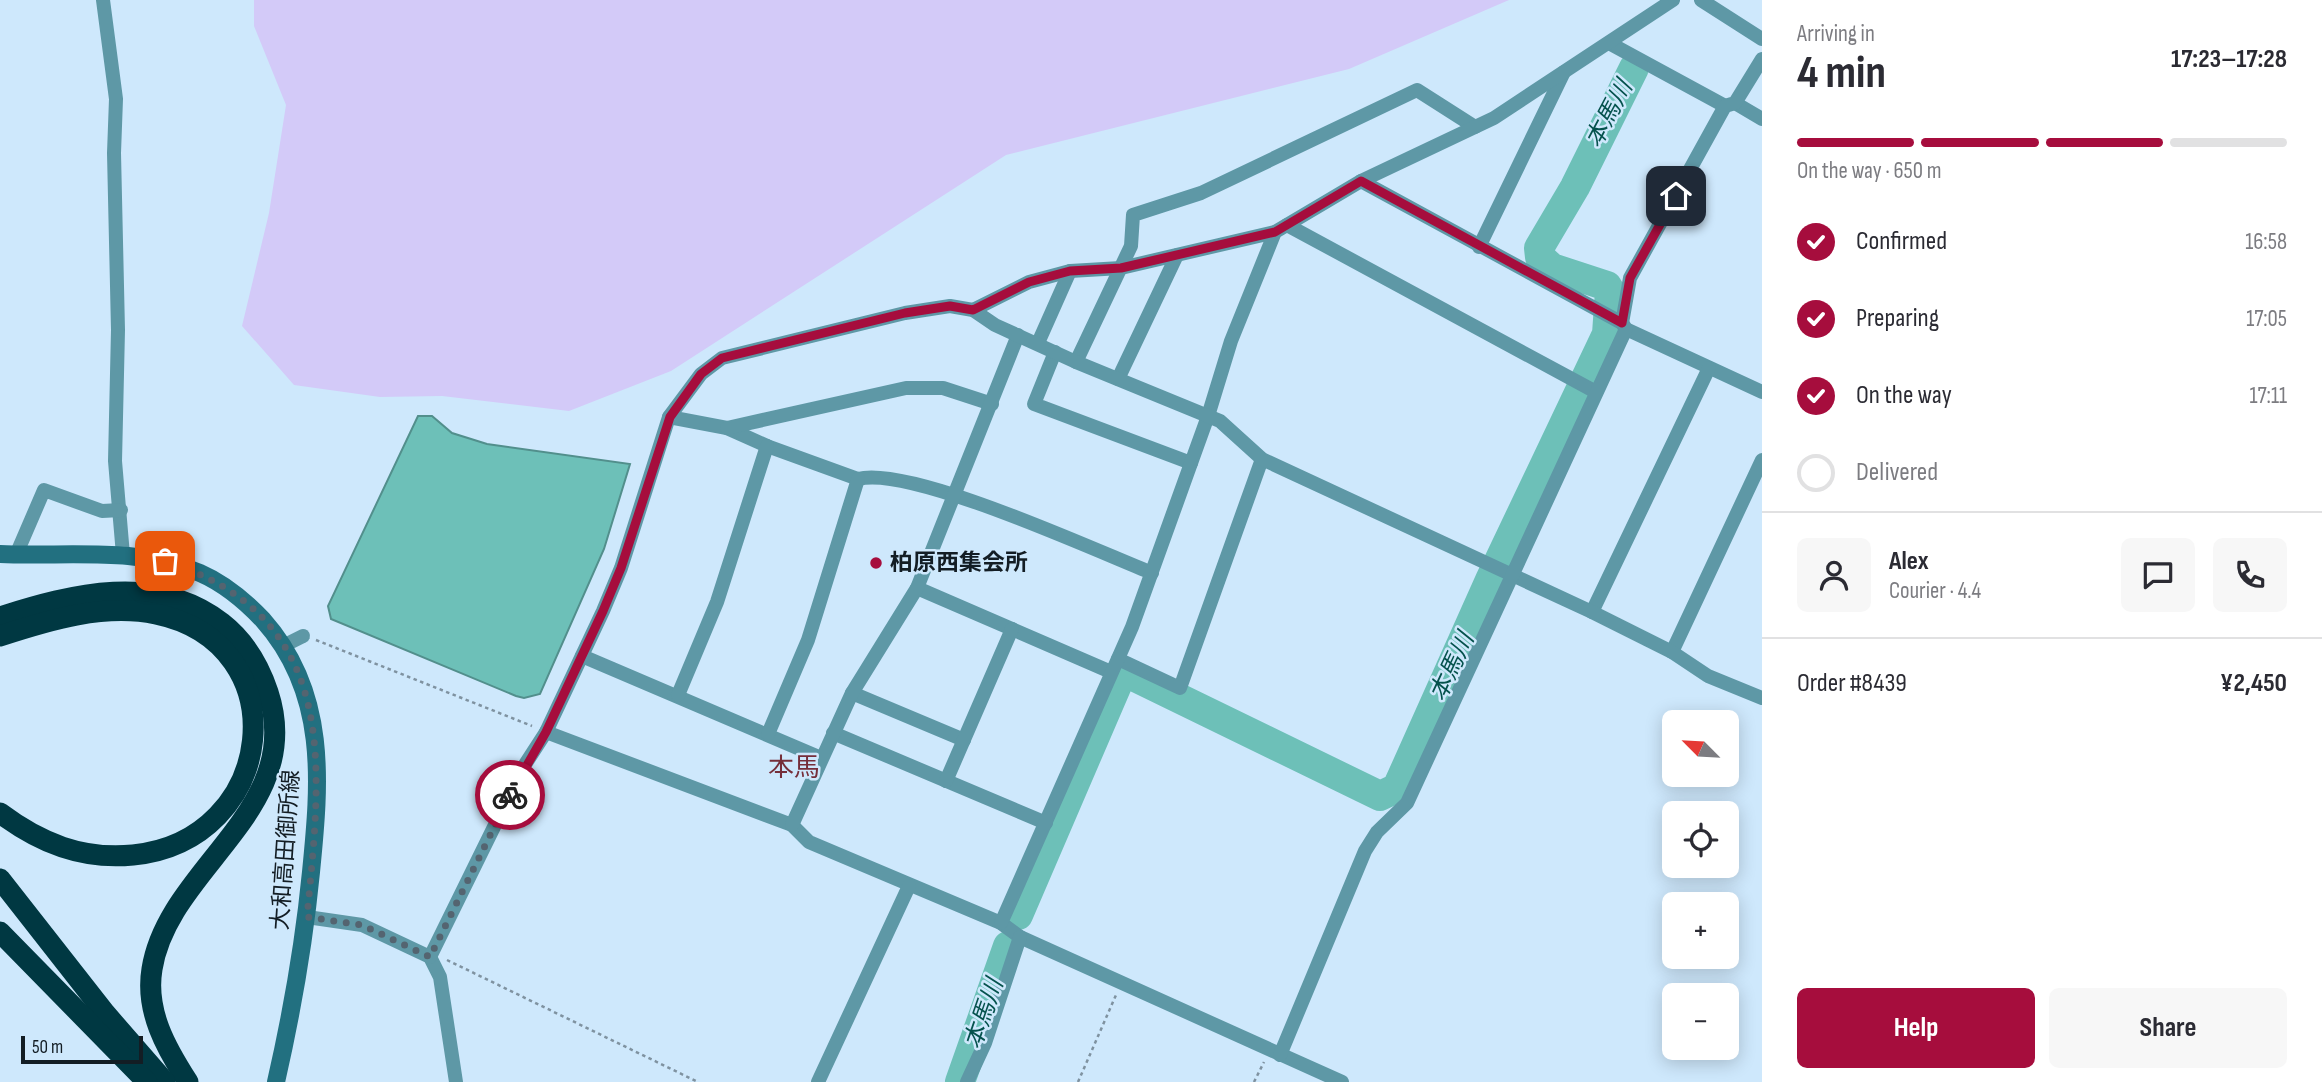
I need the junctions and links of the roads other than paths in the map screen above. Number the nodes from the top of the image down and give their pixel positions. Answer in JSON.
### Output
{"nodes":[{"id":1,"x":103,"y":0,"type":"edge"},
{"id":2,"x":1673,"y":0,"type":"edge"},
{"id":3,"x":1700,"y":0,"type":"edge"},
{"id":4,"x":1762,"y":39,"type":"edge"},
{"id":5,"x":1609,"y":43,"type":"junction"},
{"id":6,"x":1762,"y":59,"type":"edge"},
{"id":7,"x":1564,"y":72,"type":"junction"},
{"id":8,"x":1730,"y":105,"type":"junction"},
{"id":9,"x":1762,"y":119,"type":"edge"},
{"id":10,"x":1475,"y":127,"type":"junction"},
{"id":11,"x":1361,"y":181,"type":"junction"},
{"id":12,"x":1281,"y":229,"type":"junction"},
{"id":13,"x":1479,"y":247,"type":"junction"},
{"id":14,"x":1177,"y":255,"type":"junction"},
{"id":15,"x":1121,"y":268,"type":"junction"},
{"id":16,"x":1070,"y":271,"type":"junction"},
{"id":17,"x":973,"y":310,"type":"junction"},
{"id":18,"x":1620,"y":324,"type":"junction"},
{"id":19,"x":1018,"y":335,"type":"junction"},
{"id":20,"x":1038,"y":343,"type":"junction"},
{"id":21,"x":1055,"y":352,"type":"junction"},
{"id":22,"x":1076,"y":362,"type":"junction"},
{"id":23,"x":1709,"y":368,"type":"junction"},
{"id":24,"x":1118,"y":379,"type":"junction"},
{"id":25,"x":1592,"y":390,"type":"junction"},
{"id":26,"x":1762,"y":391,"type":"edge"},
{"id":27,"x":992,"y":404,"type":"junction"},
{"id":28,"x":1208,"y":416,"type":"junction"},
{"id":29,"x":670,"y":417,"type":"junction"},
{"id":30,"x":727,"y":428,"type":"junction"},
{"id":31,"x":767,"y":446,"type":"junction"},
{"id":32,"x":1262,"y":459,"type":"junction"},
{"id":33,"x":1762,"y":460,"type":"edge"},
{"id":34,"x":1191,"y":463,"type":"junction"},
{"id":35,"x":858,"y":479,"type":"junction"},
{"id":36,"x":955,"y":495,"type":"junction"},
{"id":37,"x":121,"y":510,"type":"junction"},
{"id":38,"x":8,"y":554,"type":"edge"},
{"id":39,"x":123,"y":555,"type":"junction"},
{"id":40,"x":1152,"y":573,"type":"junction"},
{"id":41,"x":1506,"y":575,"type":"junction"},
{"id":42,"x":917,"y":588,"type":"junction"},
{"id":43,"x":1592,"y":612,"type":"junction"},
{"id":44,"x":0,"y":617,"type":"edge"},
{"id":45,"x":1012,"y":629,"type":"junction"},
{"id":46,"x":0,"y":636,"type":"edge"},
{"id":47,"x":303,"y":636,"type":"road end"},
{"id":48,"x":285,"y":645,"type":"junction"},
{"id":49,"x":1672,"y":652,"type":"junction"},
{"id":50,"x":582,"y":656,"type":"junction"},
{"id":51,"x":1114,"y":665,"type":"junction"},
{"id":52,"x":852,"y":693,"type":"junction"},
{"id":53,"x":678,"y":695,"type":"junction"},
{"id":54,"x":1762,"y":698,"type":"edge"},
{"id":55,"x":546,"y":732,"type":"junction"},
{"id":56,"x":833,"y":733,"type":"junction"},
{"id":57,"x":768,"y":734,"type":"junction"},
{"id":58,"x":964,"y":740,"type":"junction"},
{"id":59,"x":821,"y":758,"type":"junction"},
{"id":60,"x":947,"y":781,"type":"junction"},
{"id":61,"x":0,"y":813,"type":"edge"},
{"id":62,"x":1046,"y":823,"type":"junction"},
{"id":63,"x":792,"y":825,"type":"junction"},
{"id":64,"x":0,"y":879,"type":"edge"},
{"id":65,"x":909,"y":886,"type":"junction"},
{"id":66,"x":307,"y":917,"type":"junction"},
{"id":67,"x":1011,"y":930,"type":"junction"},
{"id":68,"x":0,"y":932,"type":"edge"},
{"id":69,"x":430,"y":957,"type":"junction"},
{"id":70,"x":1275,"y":1052,"type":"junction"},
{"id":71,"x":146,"y":1082,"type":"edge"},
{"id":72,"x":165,"y":1082,"type":"edge"},
{"id":73,"x":188,"y":1082,"type":"edge"},
{"id":74,"x":276,"y":1082,"type":"edge"},
{"id":75,"x":456,"y":1082,"type":"edge"},
{"id":76,"x":818,"y":1082,"type":"edge"},
{"id":77,"x":967,"y":1082,"type":"edge"},
{"id":78,"x":1342,"y":1082,"type":"edge"}],
"edges":[{"from":1,"to":37,"type":"street"},
{"from":2,"to":5,"type":"street"},
{"from":3,"to":4,"type":"street"},
{"from":5,"to":7,"type":"street"},
{"from":5,"to":8,"type":"street"},
{"from":6,"to":8,"type":"street"},
{"from":7,"to":10,"type":"street"},
{"from":7,"to":13,"type":"street"},
{"from":8,"to":9,"type":"street"},
{"from":8,"to":18,"type":"street"},
{"from":10,"to":11,"type":"street"},
{"from":10,"to":15,"type":"street"},
{"from":11,"to":12,"type":"street"},
{"from":11,"to":13,"type":"street"},
{"from":12,"to":14,"type":"street"},
{"from":12,"to":25,"type":"street"},
{"from":12,"to":28,"type":"street"},
{"from":13,"to":18,"type":"street"},
{"from":14,"to":15,"type":"street"},
{"from":14,"to":24,"type":"street"},
{"from":15,"to":16,"type":"street"},
{"from":15,"to":22,"type":"street"},
{"from":16,"to":17,"type":"street"},
{"from":16,"to":20,"type":"street"},
{"from":17,"to":19,"type":"street"},
{"from":17,"to":29,"type":"street"},
{"from":18,"to":23,"type":"street"},
{"from":18,"to":25,"type":"street"},
{"from":19,"to":20,"type":"street"},
{"from":19,"to":27,"type":"street"},
{"from":20,"to":21,"type":"street"},
{"from":21,"to":22,"type":"street"},
{"from":21,"to":34,"type":"street"},
{"from":22,"to":24,"type":"street"},
{"from":23,"to":26,"type":"street"},
{"from":23,"to":43,"type":"street"},
{"from":24,"to":28,"type":"street"},
{"from":25,"to":41,"type":"street"},
{"from":27,"to":30,"type":"street"},
{"from":27,"to":36,"type":"street"},
{"from":28,"to":32,"type":"street"},
{"from":28,"to":34,"type":"street"},
{"from":29,"to":30,"type":"street"},
{"from":29,"to":50,"type":"street"},
{"from":30,"to":31,"type":"street"},
{"from":31,"to":35,"type":"street"},
{"from":31,"to":53,"type":"street"},
{"from":32,"to":41,"type":"street"},
{"from":32,"to":51,"type":"street"},
{"from":33,"to":49,"type":"street"},
{"from":34,"to":40,"type":"street"},
{"from":35,"to":36,"type":"street"},
{"from":35,"to":57,"type":"street"},
{"from":36,"to":40,"type":"street"},
{"from":36,"to":42,"type":"street"},
{"from":37,"to":38,"type":"street"},
{"from":37,"to":39,"type":"street"},
{"from":38,"to":39,"type":"main road","name":"大和高田御所線"},
{"from":39,"to":48,"type":"main road","name":"大和高田御所線"},
{"from":40,"to":51,"type":"street"},
{"from":41,"to":43,"type":"street"},
{"from":41,"to":70,"type":"street"},
{"from":42,"to":45,"type":"street"},
{"from":42,"to":52,"type":"street"},
{"from":43,"to":49,"type":"street"},
{"from":44,"to":73,"type":"highway"},
{"from":45,"to":51,"type":"street"},
{"from":45,"to":58,"type":"street"},
{"from":46,"to":61,"type":"highway"},
{"from":47,"to":48,"type":"street"},
{"from":48,"to":66,"type":"main road","name":"大和高田御所線"},
{"from":49,"to":54,"type":"street"},
{"from":50,"to":53,"type":"street"},
{"from":50,"to":55,"type":"street"},
{"from":51,"to":62,"type":"street"},
{"from":52,"to":56,"type":"street"},
{"from":52,"to":58,"type":"street"},
{"from":53,"to":57,"type":"street"},
{"from":55,"to":63,"type":"street"},
{"from":55,"to":69,"type":"street"},
{"from":56,"to":59,"type":"street"},
{"from":56,"to":60,"type":"street"},
{"from":57,"to":59,"type":"street"},
{"from":58,"to":60,"type":"street"},
{"from":59,"to":63,"type":"street"},
{"from":60,"to":62,"type":"street"},
{"from":62,"to":67,"type":"street"},
{"from":63,"to":65,"type":"street"},
{"from":64,"to":72,"type":"highway"},
{"from":65,"to":67,"type":"street"},
{"from":65,"to":76,"type":"street"},
{"from":66,"to":69,"type":"street"},
{"from":66,"to":74,"type":"main road","name":"大和高田御所線"},
{"from":67,"to":70,"type":"street"},
{"from":67,"to":77,"type":"street"},
{"from":68,"to":71,"type":"highway"},
{"from":69,"to":75,"type":"street"},
{"from":70,"to":78,"type":"street"}]}
